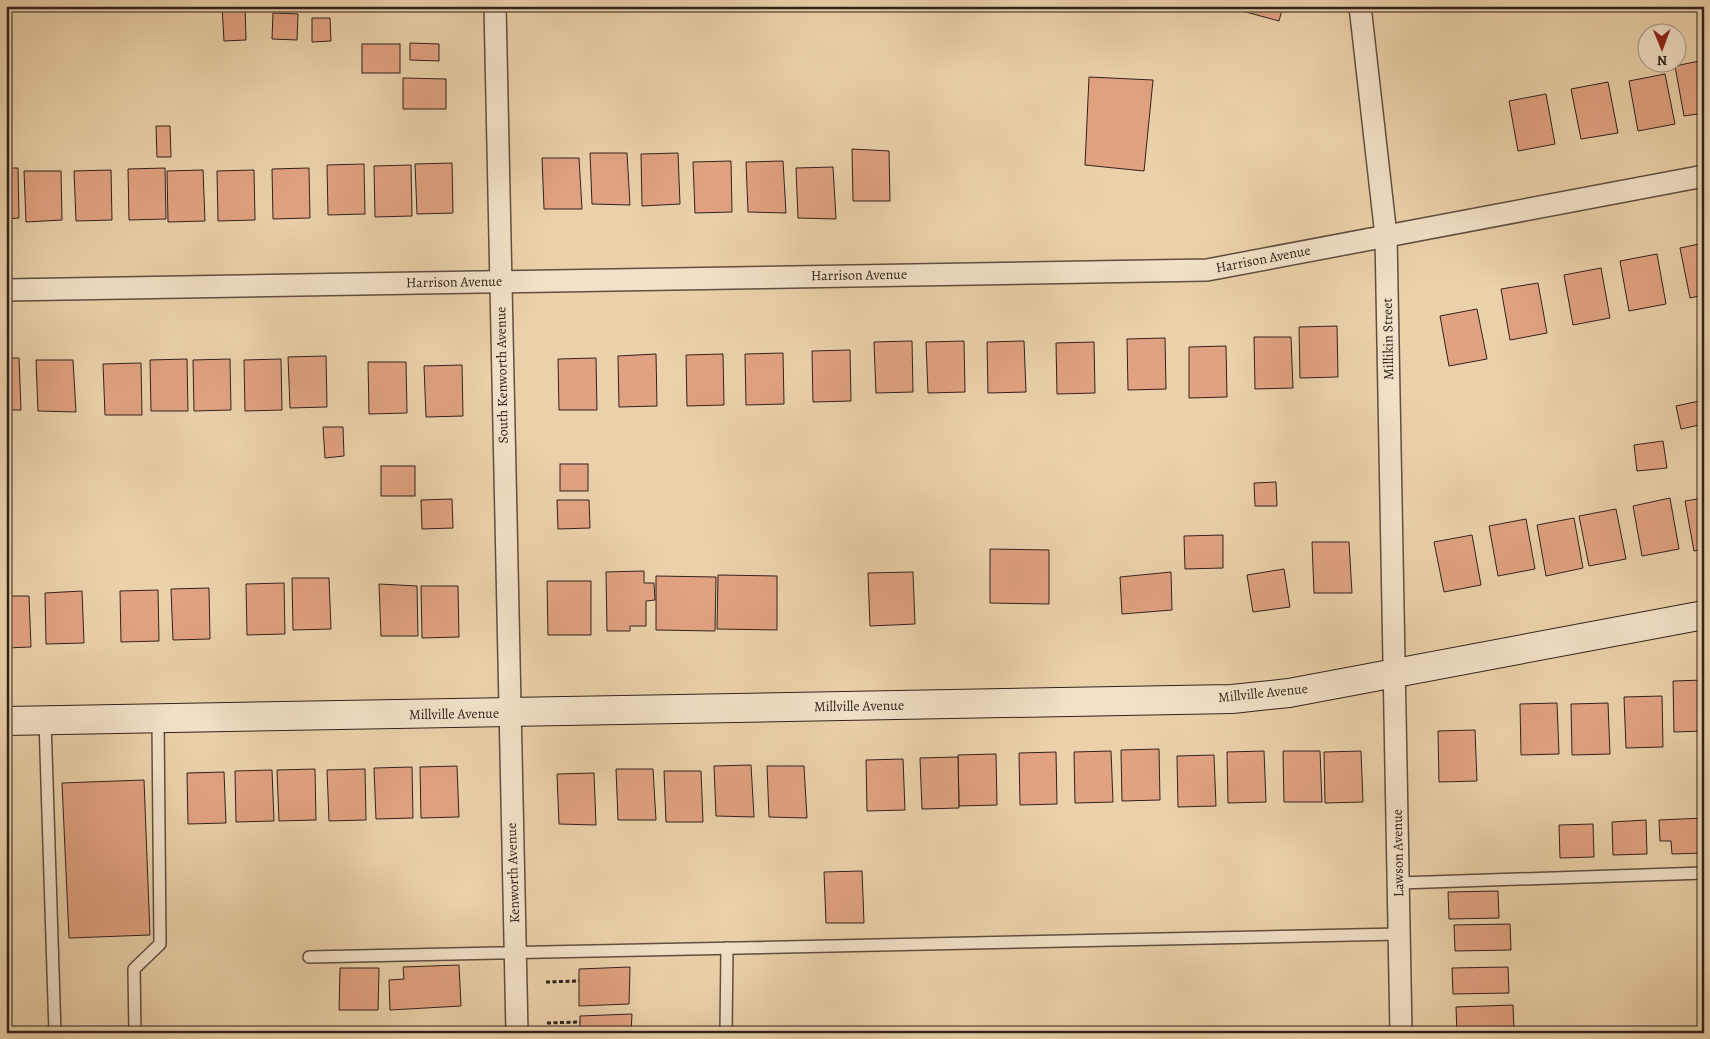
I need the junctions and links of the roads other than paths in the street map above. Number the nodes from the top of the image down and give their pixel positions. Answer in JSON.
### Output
{"nodes":[{"id":1,"x":495,"y":6,"type":"edge"},
{"id":2,"x":1360,"y":6,"type":"edge"},
{"id":3,"x":1704,"y":176,"type":"edge"},
{"id":4,"x":1386,"y":236,"type":"junction"},
{"id":5,"x":500,"y":281,"type":"junction"},
{"id":6,"x":6,"y":290,"type":"edge"},
{"id":7,"x":1704,"y":615,"type":"edge"},
{"id":8,"x":1394,"y":673,"type":"junction"},
{"id":9,"x":510,"y":713,"type":"junction"},
{"id":10,"x":158,"y":719,"type":"junction"},
{"id":11,"x":45,"y":720,"type":"junction"},
{"id":12,"x":6,"y":721,"type":"edge"},
{"id":13,"x":1704,"y":872,"type":"edge"},
{"id":14,"x":1398,"y":883,"type":"junction"},
{"id":15,"x":1399,"y":934,"type":"junction"},
{"id":16,"x":727,"y":948,"type":"junction"},
{"id":17,"x":515,"y":952,"type":"junction"},
{"id":18,"x":309,"y":957,"type":"dead end"},
{"id":19,"x":55,"y":1033,"type":"edge"},
{"id":20,"x":135,"y":1033,"type":"edge"},
{"id":21,"x":517,"y":1033,"type":"edge"},
{"id":22,"x":726,"y":1033,"type":"edge"},
{"id":23,"x":1401,"y":1033,"type":"edge"}],
"edges":[{"from":1,"to":5,"type":"street","name":"South Kenworth Avenue"},
{"from":2,"to":4,"type":"street","name":"Millikin Street"},
{"from":3,"to":4,"type":"street","name":"Harrison Avenue"},
{"from":4,"to":5,"type":"street","name":"Harrison Avenue"},
{"from":4,"to":8,"type":"street","name":"Millikin Street"},
{"from":5,"to":6,"type":"street","name":"Harrison Avenue"},
{"from":5,"to":9,"type":"street","name":"South Kenworth Avenue"},
{"from":7,"to":8,"type":"main road","name":"Millville Avenue"},
{"from":8,"to":9,"type":"main road","name":"Millville Avenue"},
{"from":8,"to":14,"type":"street","name":"Lawson Avenue"},
{"from":9,"to":10,"type":"main road","name":"Millville Avenue"},
{"from":9,"to":17,"type":"street","name":"Kenworth Avenue"},
{"from":10,"to":11,"type":"main road","name":"Millville Avenue"},
{"from":10,"to":20,"type":"lane"},
{"from":11,"to":12,"type":"main road","name":"Millville Avenue"},
{"from":11,"to":19,"type":"lane"},
{"from":13,"to":14,"type":"lane"},
{"from":14,"to":15,"type":"street","name":"Lawson Avenue"},
{"from":15,"to":16,"type":"lane"},
{"from":15,"to":23,"type":"street","name":"Lawson Avenue"},
{"from":16,"to":17,"type":"lane"},
{"from":16,"to":22,"type":"lane"},
{"from":17,"to":18,"type":"lane"},
{"from":17,"to":21,"type":"street","name":"Kenworth Avenue"}]}
